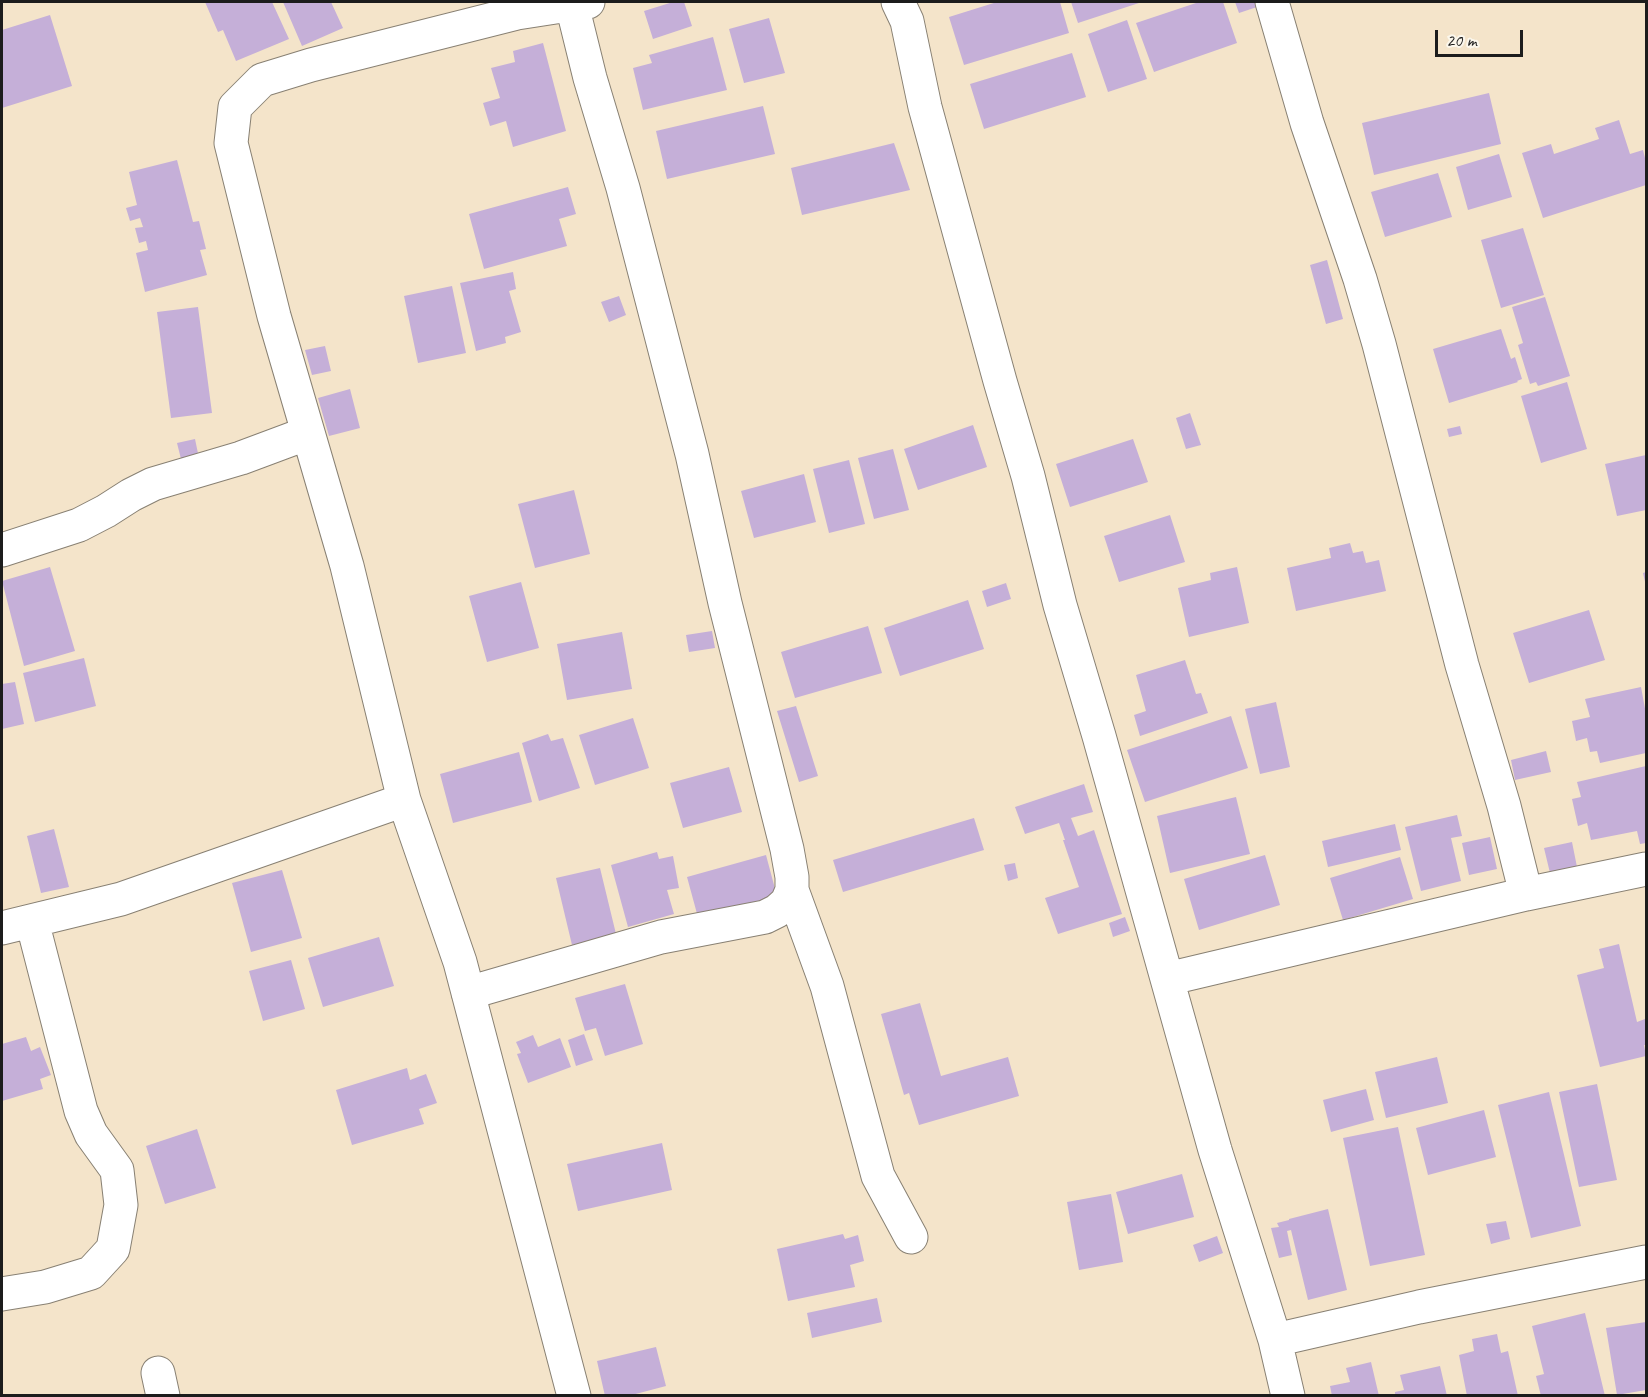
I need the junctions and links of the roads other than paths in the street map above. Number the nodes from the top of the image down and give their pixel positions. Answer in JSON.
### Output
{"nodes":[{"id":1,"x":898,"y":2,"type":"edge"},
{"id":2,"x":1272,"y":2,"type":"edge"},
{"id":3,"x":580,"y":3,"type":"edge"},
{"id":4,"x":308,"y":433,"type":"junction"},
{"id":5,"x":2,"y":550,"type":"edge"},
{"id":6,"x":404,"y":800,"type":"junction"},
{"id":7,"x":1647,"y":870,"type":"edge"},
{"id":8,"x":792,"y":890,"type":"junction"},
{"id":9,"x":1526,"y":894,"type":"junction"},
{"id":10,"x":16,"y":925,"type":"edge"},
{"id":11,"x":1167,"y":979,"type":"junction"},
{"id":12,"x":468,"y":993,"type":"junction"},
{"id":13,"x":911,"y":1237,"type":"dead end"},
{"id":14,"x":1647,"y":1262,"type":"edge"},
{"id":15,"x":2,"y":1294,"type":"edge"},
{"id":16,"x":1275,"y":1340,"type":"junction"},
{"id":17,"x":574,"y":1395,"type":"edge"},
{"id":18,"x":1288,"y":1395,"type":"edge"}],
"edges":[{"from":1,"to":11,"type":"street"},
{"from":2,"to":9,"type":"street"},
{"from":3,"to":4,"type":"street"},
{"from":3,"to":8,"type":"street"},
{"from":4,"to":5,"type":"street"},
{"from":4,"to":6,"type":"street"},
{"from":6,"to":10,"type":"street"},
{"from":6,"to":12,"type":"street"},
{"from":7,"to":9,"type":"street"},
{"from":8,"to":12,"type":"street"},
{"from":8,"to":13,"type":"street"},
{"from":9,"to":11,"type":"street"},
{"from":10,"to":15,"type":"street"},
{"from":11,"to":16,"type":"street"},
{"from":12,"to":17,"type":"street"},
{"from":14,"to":16,"type":"street"},
{"from":16,"to":18,"type":"street"}]}
